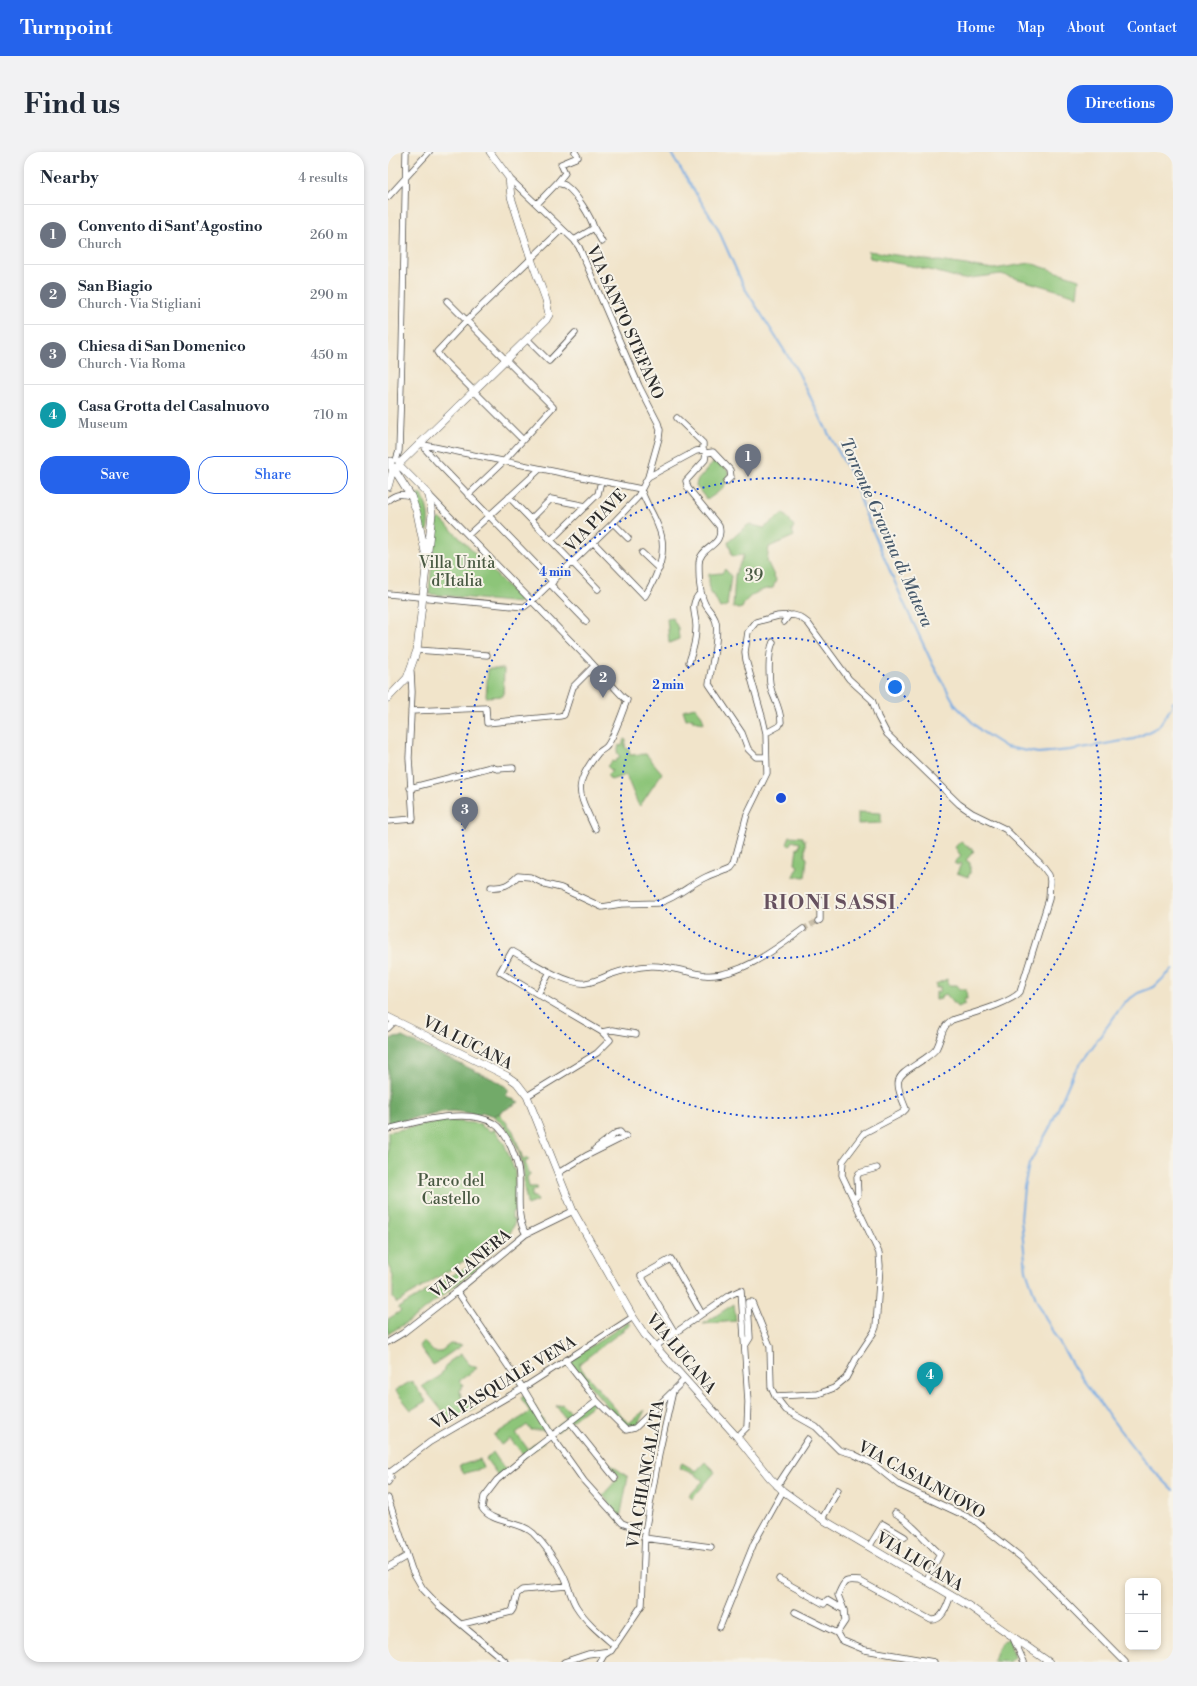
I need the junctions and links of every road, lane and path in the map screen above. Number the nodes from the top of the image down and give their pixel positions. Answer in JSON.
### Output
{"nodes":[{"id":1,"x":406,"y":152,"type":"edge"},
{"id":2,"x":429,"y":152,"type":"edge"},
{"id":3,"x":490,"y":152,"type":"edge"},
{"id":4,"x":575,"y":152,"type":"edge"},
{"id":5,"x":406,"y":177,"type":"junction"},
{"id":6,"x":509,"y":178,"type":"junction"},
{"id":7,"x":557,"y":183,"type":"junction"},
{"id":8,"x":520,"y":188,"type":"junction"},
{"id":9,"x":388,"y":196,"type":"edge"},
{"id":10,"x":511,"y":197,"type":"junction"},
{"id":11,"x":537,"y":204,"type":"junction"},
{"id":12,"x":594,"y":228,"type":"junction"},
{"id":13,"x":562,"y":229,"type":"junction"},
{"id":14,"x":574,"y":240,"type":"junction"},
{"id":15,"x":602,"y":242,"type":"dead end"},
{"id":16,"x":531,"y":259,"type":"junction"},
{"id":17,"x":447,"y":301,"type":"dead end"},
{"id":18,"x":467,"y":320,"type":"junction"},
{"id":19,"x":575,"y":333,"type":"dead end"},
{"id":20,"x":527,"y":339,"type":"junction"},
{"id":21,"x":506,"y":359,"type":"junction"},
{"id":22,"x":474,"y":390,"type":"junction"},
{"id":23,"x":678,"y":418,"type":"dead end"},
{"id":24,"x":523,"y":440,"type":"junction"},
{"id":25,"x":422,"y":445,"type":"junction"},
{"id":26,"x":705,"y":451,"type":"junction"},
{"id":27,"x":504,"y":462,"type":"junction"},
{"id":28,"x":395,"y":464,"type":"edge"},
{"id":29,"x":540,"y":469,"type":"junction"},
{"id":30,"x":648,"y":477,"type":"junction"},
{"id":31,"x":601,"y":481,"type":"junction"},
{"id":32,"x":726,"y":482,"type":"dead end"},
{"id":33,"x":388,"y":487,"type":"edge"},
{"id":34,"x":641,"y":489,"type":"junction"},
{"id":35,"x":429,"y":495,"type":"junction"},
{"id":36,"x":468,"y":495,"type":"junction"},
{"id":37,"x":411,"y":496,"type":"junction"},
{"id":38,"x":509,"y":497,"type":"junction"},
{"id":39,"x":388,"y":500,"type":"edge"},
{"id":40,"x":586,"y":506,"type":"junction"},
{"id":41,"x":488,"y":516,"type":"junction"},
{"id":42,"x":531,"y":519,"type":"junction"},
{"id":43,"x":613,"y":523,"type":"junction"},
{"id":44,"x":468,"y":535,"type":"junction"},
{"id":45,"x":628,"y":538,"type":"dead end"},
{"id":46,"x":552,"y":540,"type":"junction"},
{"id":47,"x":594,"y":542,"type":"junction"},
{"id":48,"x":642,"y":553,"type":"dead end"},
{"id":49,"x":426,"y":558,"type":"junction"},
{"id":50,"x":573,"y":562,"type":"junction"},
{"id":51,"x":659,"y":569,"type":"junction"},
{"id":52,"x":551,"y":583,"type":"junction"},
{"id":53,"x":598,"y":589,"type":"dead end"},
{"id":54,"x":700,"y":593,"type":"junction"},
{"id":55,"x":388,"y":594,"type":"edge"},
{"id":56,"x":422,"y":597,"type":"junction"},
{"id":57,"x":532,"y":601,"type":"junction"},
{"id":58,"x":789,"y":615,"type":"junction"},
{"id":59,"x":586,"y":621,"type":"dead end"},
{"id":60,"x":784,"y":622,"type":"dead end"},
{"id":61,"x":772,"y":642,"type":"dead end"},
{"id":62,"x":417,"y":650,"type":"junction"},
{"id":63,"x":487,"y":655,"type":"dead end"},
{"id":64,"x":689,"y":662,"type":"dead end"},
{"id":65,"x":594,"y":666,"type":"junction"},
{"id":66,"x":410,"y":668,"type":"junction"},
{"id":67,"x":388,"y":698,"type":"edge"},
{"id":68,"x":410,"y":711,"type":"junction"},
{"id":69,"x":766,"y":733,"type":"junction"},
{"id":70,"x":766,"y":757,"type":"junction"},
{"id":71,"x":513,"y":768,"type":"dead end"},
{"id":72,"x":410,"y":788,"type":"junction"},
{"id":73,"x":388,"y":821,"type":"edge"},
{"id":74,"x":595,"y":829,"type":"dead end"},
{"id":75,"x":491,"y":887,"type":"dead end"},
{"id":76,"x":820,"y":899,"type":"dead end"},
{"id":77,"x":818,"y":921,"type":"dead end"},
{"id":78,"x":803,"y":929,"type":"tunnel mouth"},
{"id":79,"x":550,"y":972,"type":"junction"},
{"id":80,"x":538,"y":994,"type":"junction"},
{"id":81,"x":388,"y":1017,"type":"edge"},
{"id":82,"x":395,"y":1022,"type":"junction"},
{"id":83,"x":388,"y":1028,"type":"edge"},
{"id":84,"x":602,"y":1032,"type":"junction"},
{"id":85,"x":636,"y":1034,"type":"dead end"},
{"id":86,"x":527,"y":1096,"type":"junction"},
{"id":87,"x":388,"y":1129,"type":"edge"},
{"id":88,"x":625,"y":1137,"type":"dead end"},
{"id":89,"x":877,"y":1168,"type":"dead end"},
{"id":90,"x":558,"y":1173,"type":"junction"},
{"id":91,"x":854,"y":1199,"type":"junction"},
{"id":92,"x":573,"y":1211,"type":"junction"},
{"id":93,"x":526,"y":1234,"type":"junction"},
{"id":94,"x":457,"y":1291,"type":"junction"},
{"id":95,"x":702,"y":1314,"type":"junction"},
{"id":96,"x":633,"y":1317,"type":"junction"},
{"id":97,"x":675,"y":1333,"type":"junction"},
{"id":98,"x":388,"y":1342,"type":"edge"},
{"id":99,"x":656,"y":1346,"type":"junction"},
{"id":100,"x":745,"y":1346,"type":"junction"},
{"id":101,"x":565,"y":1360,"type":"junction"},
{"id":102,"x":684,"y":1380,"type":"junction"},
{"id":103,"x":523,"y":1388,"type":"junction"},
{"id":104,"x":673,"y":1391,"type":"junction"},
{"id":105,"x":775,"y":1396,"type":"junction"},
{"id":106,"x":597,"y":1401,"type":"junction"},
{"id":107,"x":570,"y":1422,"type":"junction"},
{"id":108,"x":552,"y":1436,"type":"junction"},
{"id":109,"x":737,"y":1437,"type":"junction"},
{"id":110,"x":808,"y":1439,"type":"dead end"},
{"id":111,"x":388,"y":1472,"type":"edge"},
{"id":112,"x":615,"y":1478,"type":"dead end"},
{"id":113,"x":388,"y":1482,"type":"edge"},
{"id":114,"x":777,"y":1486,"type":"junction"},
{"id":115,"x":838,"y":1490,"type":"dead end"},
{"id":116,"x":783,"y":1491,"type":"junction"},
{"id":117,"x":388,"y":1498,"type":"edge"},
{"id":118,"x":895,"y":1512,"type":"dead end"},
{"id":119,"x":822,"y":1519,"type":"junction"},
{"id":120,"x":644,"y":1535,"type":"junction"},
{"id":121,"x":905,"y":1537,"type":"dead end"},
{"id":122,"x":712,"y":1547,"type":"dead end"},
{"id":123,"x":869,"y":1547,"type":"junction"},
{"id":124,"x":407,"y":1556,"type":"junction"},
{"id":125,"x":388,"y":1567,"type":"edge"},
{"id":126,"x":779,"y":1579,"type":"dead end"},
{"id":127,"x":926,"y":1581,"type":"junction"},
{"id":128,"x":567,"y":1586,"type":"junction"},
{"id":129,"x":951,"y":1595,"type":"junction"},
{"id":130,"x":844,"y":1610,"type":"junction"},
{"id":131,"x":795,"y":1612,"type":"dead end"},
{"id":132,"x":462,"y":1624,"type":"junction"},
{"id":133,"x":720,"y":1627,"type":"dead end"},
{"id":134,"x":837,"y":1633,"type":"junction"},
{"id":135,"x":1012,"y":1636,"type":"junction"},
{"id":136,"x":614,"y":1646,"type":"junction"},
{"id":137,"x":506,"y":1662,"type":"edge"},
{"id":138,"x":564,"y":1662,"type":"edge"},
{"id":139,"x":600,"y":1662,"type":"edge"},
{"id":140,"x":934,"y":1662,"type":"edge"},
{"id":141,"x":1024,"y":1662,"type":"edge"},
{"id":142,"x":1050,"y":1662,"type":"edge"},
{"id":143,"x":1125,"y":1662,"type":"edge"}],
"edges":[{"from":1,"to":5,"type":"street"},
{"from":2,"to":5,"type":"street"},
{"from":3,"to":6,"type":"street"},
{"from":4,"to":7,"type":"street"},
{"from":5,"to":9,"type":"street"},
{"from":5,"to":28,"type":"street"},
{"from":6,"to":8,"type":"street","name":"VIA SANTO STEFANO"},
{"from":6,"to":10,"type":"street"},
{"from":7,"to":11,"type":"street"},
{"from":7,"to":12,"type":"street"},
{"from":8,"to":10,"type":"street"},
{"from":8,"to":11,"type":"street","name":"VIA SANTO STEFANO"},
{"from":10,"to":16,"type":"street"},
{"from":11,"to":13,"type":"street","name":"VIA SANTO STEFANO"},
{"from":12,"to":14,"type":"street"},
{"from":12,"to":15,"type":"street"},
{"from":13,"to":14,"type":"street","name":"VIA SANTO STEFANO"},
{"from":13,"to":16,"type":"street"},
{"from":14,"to":30,"type":"street","name":"VIA SANTO STEFANO"},
{"from":16,"to":18,"type":"street"},
{"from":16,"to":20,"type":"street"},
{"from":17,"to":18,"type":"street"},
{"from":18,"to":21,"type":"street"},
{"from":18,"to":22,"type":"street"},
{"from":19,"to":20,"type":"street"},
{"from":20,"to":21,"type":"street"},
{"from":21,"to":22,"type":"street"},
{"from":21,"to":24,"type":"street"},
{"from":22,"to":24,"type":"street"},
{"from":22,"to":25,"type":"street"},
{"from":23,"to":26,"type":"street"},
{"from":24,"to":27,"type":"street"},
{"from":25,"to":27,"type":"street"},
{"from":25,"to":28,"type":"street"},
{"from":25,"to":36,"type":"street"},
{"from":26,"to":30,"type":"street"},
{"from":26,"to":32,"type":"street"},
{"from":26,"to":54,"type":"street"},
{"from":27,"to":29,"type":"street"},
{"from":27,"to":36,"type":"street"},
{"from":28,"to":33,"type":"street"},
{"from":28,"to":35,"type":"street"},
{"from":28,"to":37,"type":"street"},
{"from":29,"to":31,"type":"street"},
{"from":29,"to":38,"type":"street"},
{"from":30,"to":34,"type":"street","name":"VIA SANTO STEFANO"},
{"from":31,"to":34,"type":"street"},
{"from":31,"to":40,"type":"street"},
{"from":34,"to":43,"type":"street","name":"VIA PIAVE"},
{"from":34,"to":51,"type":"street"},
{"from":35,"to":44,"type":"street"},
{"from":35,"to":49,"type":"street"},
{"from":36,"to":41,"type":"street"},
{"from":37,"to":39,"type":"street"},
{"from":37,"to":49,"type":"street"},
{"from":38,"to":41,"type":"street"},
{"from":38,"to":42,"type":"street"},
{"from":40,"to":42,"type":"street"},
{"from":40,"to":46,"type":"street"},
{"from":41,"to":44,"type":"street"},
{"from":41,"to":52,"type":"street"},
{"from":42,"to":46,"type":"street"},
{"from":43,"to":45,"type":"street"},
{"from":43,"to":47,"type":"street","name":"VIA PIAVE"},
{"from":44,"to":57,"type":"street"},
{"from":46,"to":50,"type":"street"},
{"from":47,"to":50,"type":"street","name":"VIA PIAVE"},
{"from":47,"to":51,"type":"street"},
{"from":48,"to":51,"type":"street"},
{"from":49,"to":56,"type":"street"},
{"from":50,"to":52,"type":"street","name":"VIA PIAVE"},
{"from":50,"to":53,"type":"street"},
{"from":52,"to":57,"type":"street","name":"VIA PIAVE"},
{"from":52,"to":59,"type":"street"},
{"from":54,"to":64,"type":"street"},
{"from":54,"to":70,"type":"street"},
{"from":55,"to":56,"type":"street"},
{"from":56,"to":57,"type":"street"},
{"from":56,"to":62,"type":"street"},
{"from":57,"to":65,"type":"street"},
{"from":58,"to":60,"type":"street"},
{"from":58,"to":69,"type":"street"},
{"from":58,"to":91,"type":"street"},
{"from":61,"to":69,"type":"street"},
{"from":62,"to":63,"type":"street"},
{"from":62,"to":66,"type":"street"},
{"from":65,"to":68,"type":"street"},
{"from":65,"to":74,"type":"street"},
{"from":66,"to":67,"type":"street"},
{"from":66,"to":68,"type":"street"},
{"from":68,"to":72,"type":"street"},
{"from":69,"to":70,"type":"street"},
{"from":70,"to":75,"type":"street"},
{"from":71,"to":72,"type":"street"},
{"from":72,"to":73,"type":"street"},
{"from":76,"to":77,"type":"street"},
{"from":78,"to":79,"type":"street"},
{"from":79,"to":80,"type":"street"},
{"from":79,"to":80,"type":"street"},
{"from":80,"to":84,"type":"street"},
{"from":81,"to":82,"type":"street","name":"VIA LUCANA"},
{"from":82,"to":83,"type":"street"},
{"from":82,"to":86,"type":"street","name":"VIA LUCANA"},
{"from":84,"to":85,"type":"street"},
{"from":84,"to":86,"type":"street"},
{"from":86,"to":90,"type":"street","name":"VIA LUCANA"},
{"from":87,"to":93,"type":"street"},
{"from":88,"to":90,"type":"street"},
{"from":89,"to":91,"type":"street"},
{"from":90,"to":92,"type":"street","name":"VIA LUCANA"},
{"from":91,"to":105,"type":"street"},
{"from":92,"to":93,"type":"street","name":"VIA LANERA"},
{"from":92,"to":96,"type":"street","name":"VIA LUCANA"},
{"from":93,"to":94,"type":"street","name":"VIA LANERA"},
{"from":94,"to":98,"type":"street","name":"VIA LANERA"},
{"from":94,"to":103,"type":"street"},
{"from":95,"to":97,"type":"street"},
{"from":95,"to":97,"type":"street"},
{"from":95,"to":100,"type":"street"},
{"from":96,"to":99,"type":"street","name":"VIA LUCANA"},
{"from":96,"to":101,"type":"street","name":"VIA PASQUALE VENA"},
{"from":97,"to":99,"type":"street"},
{"from":99,"to":102,"type":"street","name":"VIA LUCANA"},
{"from":100,"to":105,"type":"street","name":"VIA CASALNUOVO"},
{"from":100,"to":109,"type":"street"},
{"from":101,"to":103,"type":"street","name":"VIA PASQUALE VENA"},
{"from":101,"to":106,"type":"street"},
{"from":102,"to":104,"type":"street","name":"VIA CHIANCALATA"},
{"from":102,"to":109,"type":"street","name":"VIA LUCANA"},
{"from":103,"to":108,"type":"street"},
{"from":103,"to":111,"type":"street","name":"VIA PASQUALE VENA"},
{"from":104,"to":106,"type":"street"},
{"from":104,"to":120,"type":"street","name":"VIA CHIANCALATA"},
{"from":105,"to":143,"type":"street","name":"VIA CASALNUOVO"},
{"from":106,"to":107,"type":"street"},
{"from":107,"to":108,"type":"street"},
{"from":107,"to":112,"type":"street"},
{"from":108,"to":120,"type":"street"},
{"from":108,"to":128,"type":"street"},
{"from":109,"to":114,"type":"street","name":"VIA LUCANA"},
{"from":110,"to":114,"type":"street"},
{"from":111,"to":113,"type":"street","name":"VIA PASQUALE VENA"},
{"from":114,"to":116,"type":"street","name":"VIA LUCANA"},
{"from":115,"to":119,"type":"street"},
{"from":116,"to":119,"type":"street","name":"VIA LUCANA"},
{"from":116,"to":133,"type":"street"},
{"from":117,"to":124,"type":"street"},
{"from":118,"to":127,"type":"street"},
{"from":119,"to":123,"type":"street","name":"VIA LUCANA"},
{"from":120,"to":122,"type":"street"},
{"from":120,"to":136,"type":"street","name":"VIA CHIANCALATA"},
{"from":121,"to":123,"type":"street"},
{"from":123,"to":127,"type":"street","name":"VIA LUCANA"},
{"from":124,"to":125,"type":"street"},
{"from":124,"to":132,"type":"street"},
{"from":126,"to":130,"type":"street"},
{"from":127,"to":129,"type":"street","name":"VIA LUCANA"},
{"from":128,"to":132,"type":"street"},
{"from":128,"to":136,"type":"street"},
{"from":129,"to":130,"type":"street"},
{"from":129,"to":135,"type":"street","name":"VIA LUCANA"},
{"from":130,"to":134,"type":"street"},
{"from":131,"to":134,"type":"street"},
{"from":132,"to":137,"type":"street"},
{"from":134,"to":140,"type":"street"},
{"from":135,"to":141,"type":"street"},
{"from":135,"to":142,"type":"street","name":"VIA LUCANA"},
{"from":136,"to":138,"type":"street"},
{"from":136,"to":139,"type":"street","name":"VIA CHIANCALATA"}]}
